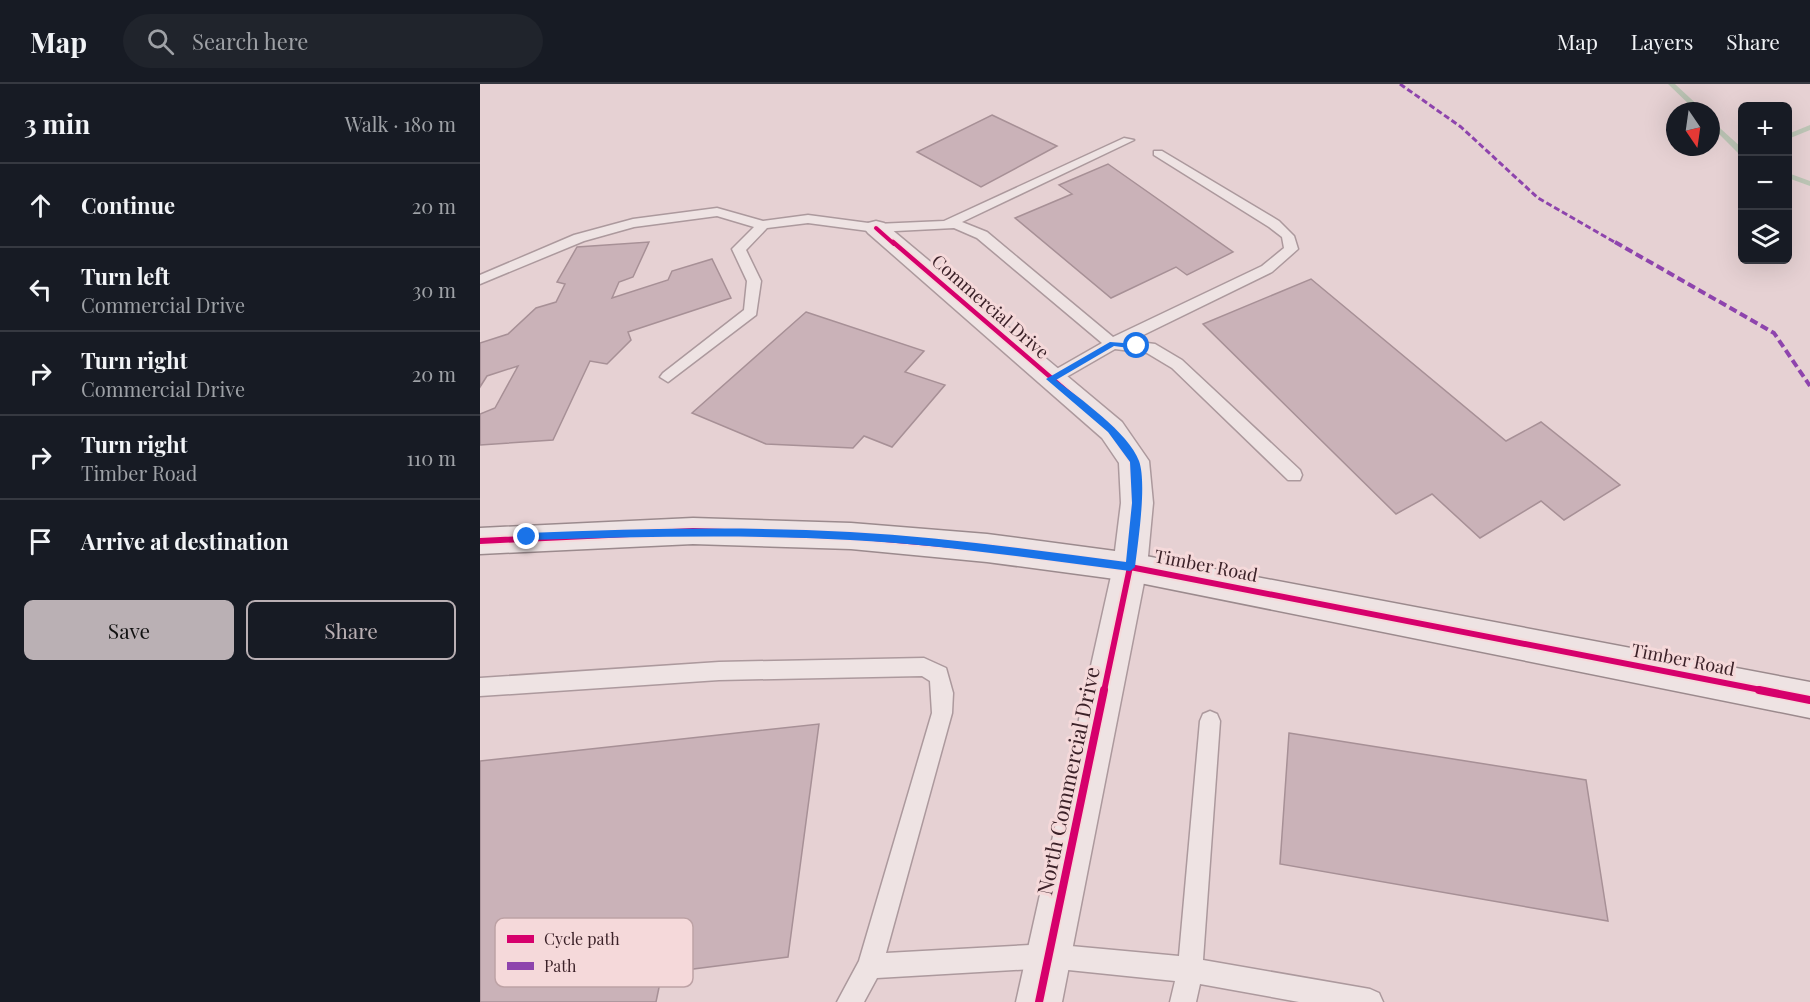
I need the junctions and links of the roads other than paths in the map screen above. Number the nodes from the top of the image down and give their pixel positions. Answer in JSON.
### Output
{"nodes":[{"id":1,"x":1128,"y":140,"type":"dead end"},
{"id":2,"x":1158,"y":153,"type":"dead end"},
{"id":3,"x":949,"y":223,"type":"junction"},
{"id":4,"x":763,"y":225,"type":"junction"},
{"id":5,"x":876,"y":228,"type":"junction"},
{"id":6,"x":480,"y":280,"type":"edge"},
{"id":7,"x":1112,"y":344,"type":"junction"},
{"id":8,"x":669,"y":377,"type":"dead end"},
{"id":9,"x":1051,"y":379,"type":"junction"},
{"id":10,"x":1294,"y":475,"type":"dead end"},
{"id":11,"x":480,"y":541,"type":"edge"},
{"id":12,"x":1130,"y":567,"type":"junction"},
{"id":13,"x":480,"y":687,"type":"edge"},
{"id":14,"x":1810,"y":700,"type":"edge"},
{"id":15,"x":1210,"y":722,"type":"dead end"},
{"id":16,"x":1049,"y":956,"type":"junction"},
{"id":17,"x":870,"y":966,"type":"junction"},
{"id":18,"x":1190,"y":970,"type":"junction"},
{"id":19,"x":850,"y":1002,"type":"edge"},
{"id":20,"x":1040,"y":1002,"type":"edge"},
{"id":21,"x":1183,"y":1002,"type":"edge"},
{"id":22,"x":1370,"y":1002,"type":"edge"}],
"edges":[{"from":1,"to":3,"type":"lane"},
{"from":2,"to":7,"type":"lane"},
{"from":3,"to":5,"type":"lane"},
{"from":3,"to":7,"type":"lane"},
{"from":4,"to":5,"type":"lane"},
{"from":4,"to":6,"type":"lane"},
{"from":4,"to":8,"type":"lane"},
{"from":5,"to":9,"type":"street","name":"Commercial Drive"},
{"from":7,"to":9,"type":"lane"},
{"from":7,"to":10,"type":"lane"},
{"from":9,"to":12,"type":"street","name":"Commercial Drive"},
{"from":11,"to":12,"type":"street","name":"Timber Road"},
{"from":12,"to":14,"type":"street","name":"Timber Road"},
{"from":12,"to":16,"type":"street","name":"North Commercial Drive"},
{"from":13,"to":17,"type":"lane"},
{"from":15,"to":18,"type":"lane"},
{"from":16,"to":17,"type":"lane"},
{"from":16,"to":18,"type":"lane"},
{"from":16,"to":20,"type":"street","name":"North Commercial Drive"},
{"from":17,"to":19,"type":"lane"},
{"from":18,"to":21,"type":"lane"},
{"from":18,"to":22,"type":"lane"}]}
